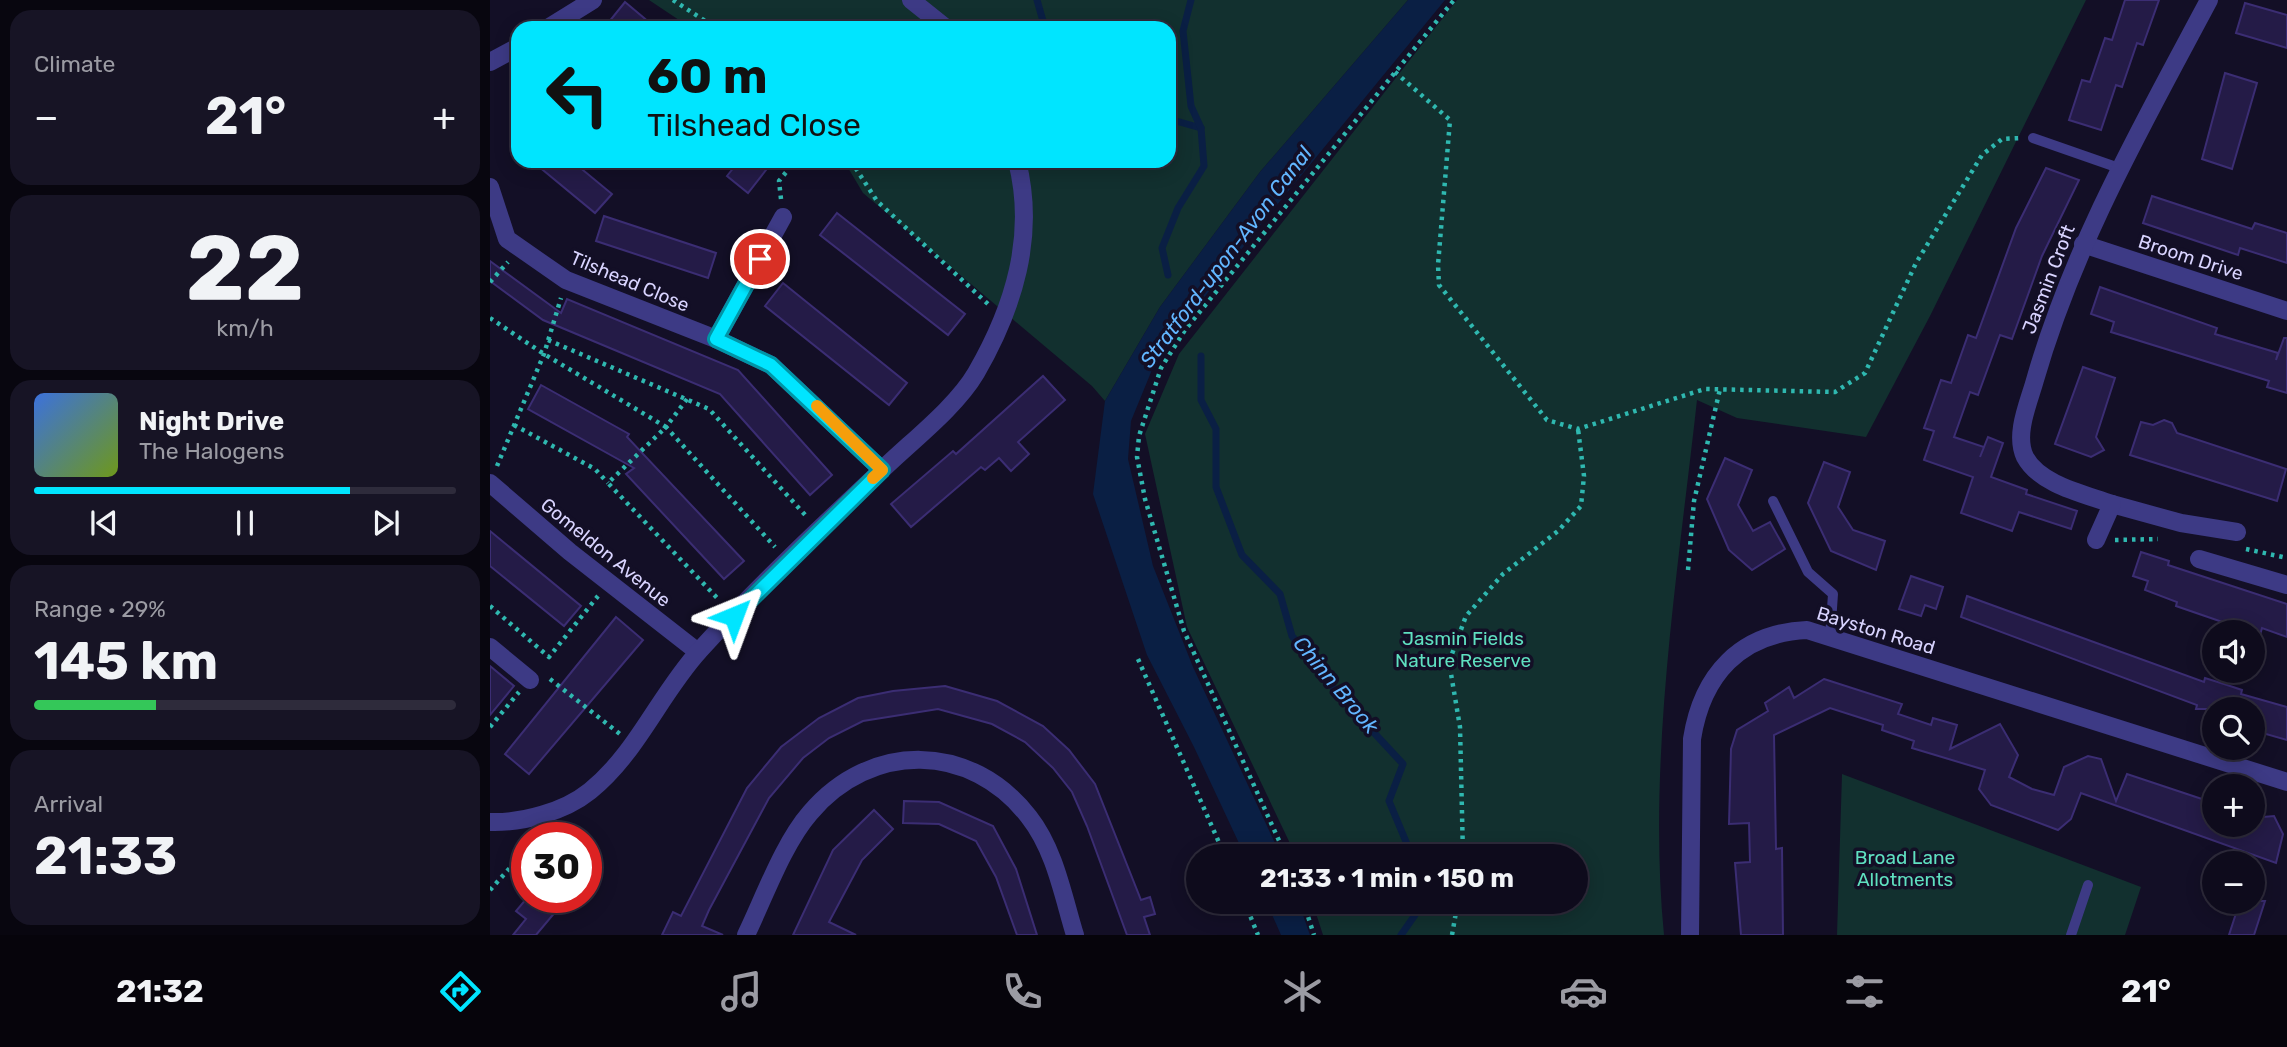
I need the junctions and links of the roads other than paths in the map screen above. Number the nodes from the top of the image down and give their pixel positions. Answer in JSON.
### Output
{"nodes":[{"id":1,"x":911,"y":0,"type":"edge"},
{"id":2,"x":2209,"y":0,"type":"edge"},
{"id":3,"x":581,"y":3,"type":"edge"},
{"id":4,"x":557,"y":21,"type":"edge"},
{"id":5,"x":937,"y":21,"type":"edge"},
{"id":6,"x":511,"y":51,"type":"edge"},
{"id":7,"x":490,"y":62,"type":"edge"},
{"id":8,"x":2033,"y":138,"type":"road end"},
{"id":9,"x":1018,"y":168,"type":"edge"},
{"id":10,"x":2119,"y":168,"type":"junction"},
{"id":11,"x":490,"y":187,"type":"edge"},
{"id":12,"x":783,"y":217,"type":"road end"},
{"id":13,"x":2082,"y":244,"type":"junction"},
{"id":14,"x":2287,"y":311,"type":"edge"},
{"id":15,"x":716,"y":339,"type":"junction"},
{"id":16,"x":882,"y":470,"type":"junction"},
{"id":17,"x":490,"y":483,"type":"edge"},
{"id":18,"x":1773,"y":500,"type":"dead end"},
{"id":19,"x":2112,"y":504,"type":"junction"},
{"id":20,"x":2237,"y":532,"type":"dead end"},
{"id":21,"x":2096,"y":540,"type":"dead end"},
{"id":22,"x":2199,"y":559,"type":"dead end"},
{"id":23,"x":2287,"y":584,"type":"edge"},
{"id":24,"x":1830,"y":637,"type":"junction"},
{"id":25,"x":490,"y":647,"type":"edge"},
{"id":26,"x":698,"y":652,"type":"junction"},
{"id":27,"x":530,"y":680,"type":"dead end"},
{"id":28,"x":2287,"y":782,"type":"edge"},
{"id":29,"x":490,"y":822,"type":"edge"},
{"id":30,"x":2088,"y":885,"type":"dead end"},
{"id":31,"x":746,"y":935,"type":"edge"},
{"id":32,"x":1075,"y":935,"type":"edge"},
{"id":33,"x":1690,"y":935,"type":"edge"},
{"id":34,"x":2071,"y":935,"type":"edge"}],
"edges":[{"from":1,"to":5,"type":"street"},
{"from":2,"to":10,"type":"street","name":"Jasmin Croft"},
{"from":3,"to":4,"type":"street"},
{"from":6,"to":7,"type":"street"},
{"from":8,"to":10,"type":"lane"},
{"from":9,"to":16,"type":"street"},
{"from":10,"to":13,"type":"street","name":"Jasmin Croft"},
{"from":11,"to":15,"type":"street","name":"Tilshead Close"},
{"from":12,"to":15,"type":"street"},
{"from":13,"to":14,"type":"street","name":"Broom Drive"},
{"from":13,"to":19,"type":"street","name":"Jasmin Croft"},
{"from":15,"to":16,"type":"street","name":"Tilshead Close"},
{"from":16,"to":26,"type":"street"},
{"from":17,"to":26,"type":"street","name":"Gomeldon Avenue"},
{"from":18,"to":24,"type":"lane"},
{"from":19,"to":20,"type":"street","name":"Jasmin Croft"},
{"from":19,"to":21,"type":"street"},
{"from":22,"to":23,"type":"street"},
{"from":24,"to":28,"type":"street","name":"Bayston Road"},
{"from":24,"to":33,"type":"street","name":"Bayston Road"},
{"from":25,"to":27,"type":"street"},
{"from":26,"to":29,"type":"street"},
{"from":30,"to":34,"type":"lane"},
{"from":31,"to":32,"type":"street"}]}
